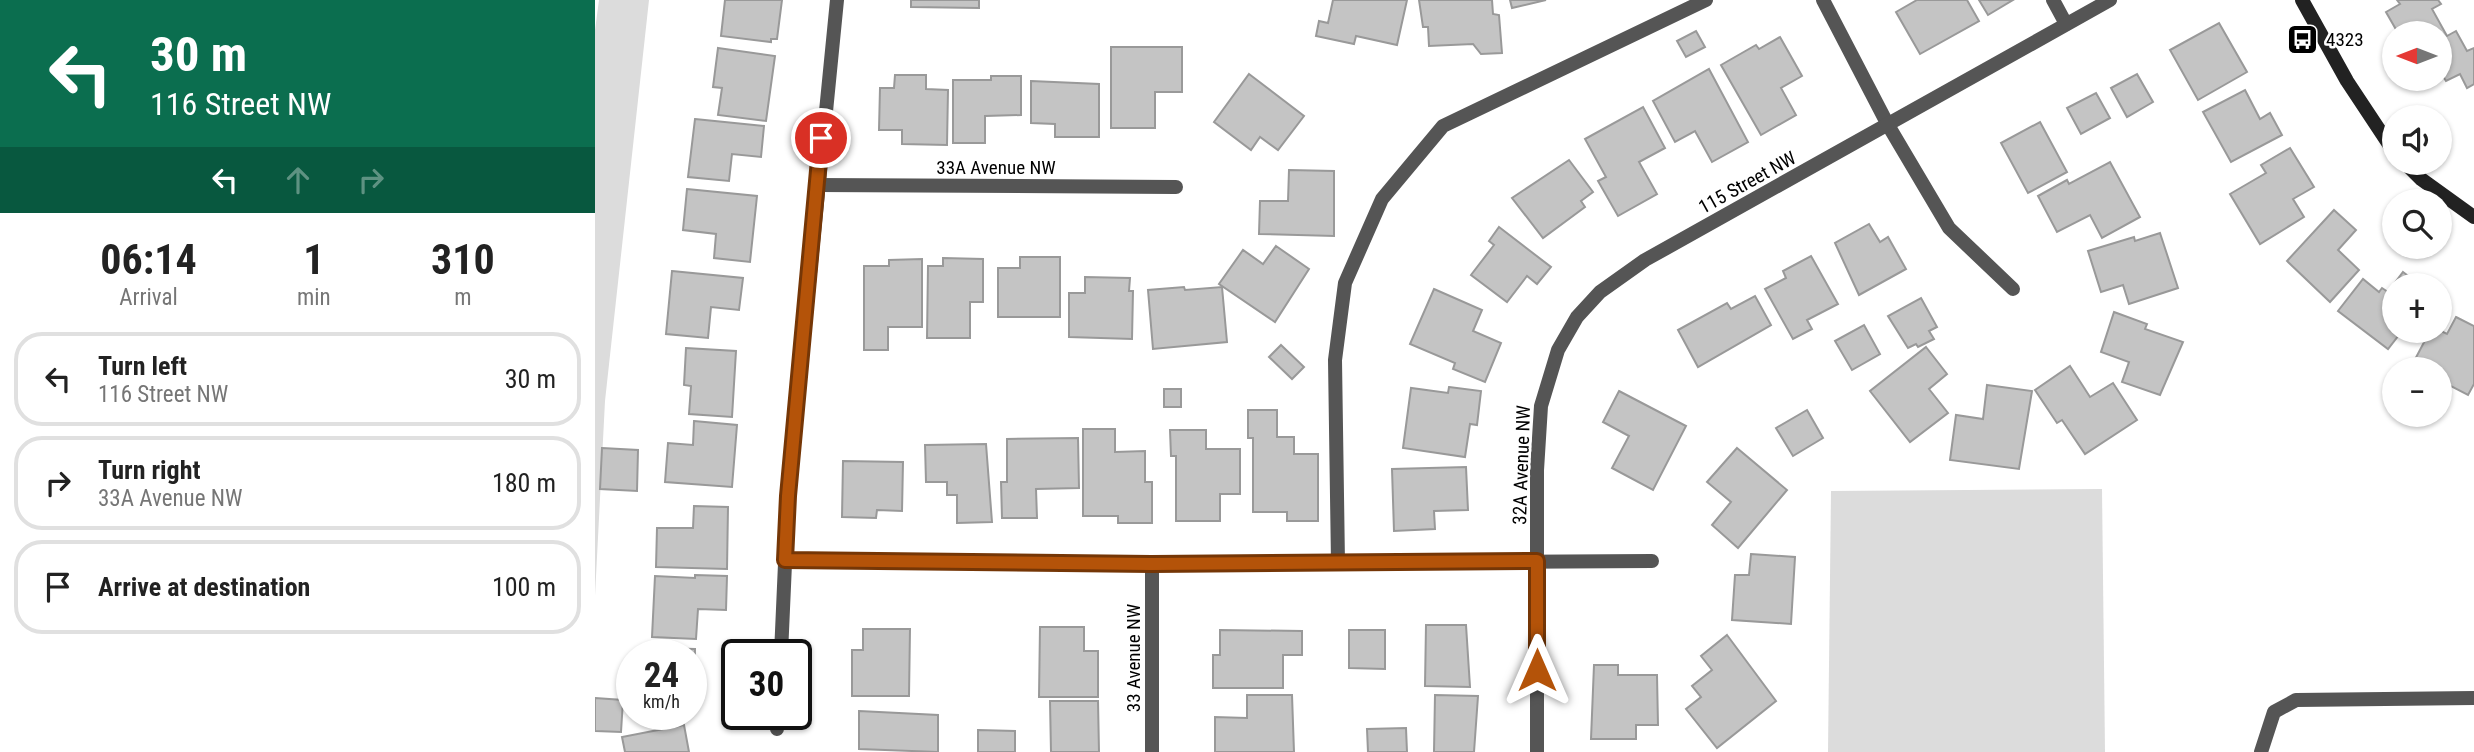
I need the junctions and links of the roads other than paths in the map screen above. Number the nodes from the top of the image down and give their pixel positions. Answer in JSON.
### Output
{"nodes":[{"id":1,"x":837,"y":0,"type":"edge"},
{"id":2,"x":1706,"y":0,"type":"edge"},
{"id":3,"x":1822,"y":0,"type":"edge"},
{"id":4,"x":2053,"y":0,"type":"edge"},
{"id":5,"x":2110,"y":0,"type":"edge"},
{"id":6,"x":2302,"y":0,"type":"edge"},
{"id":7,"x":2066,"y":24,"type":"junction"},
{"id":8,"x":1888,"y":125,"type":"junction"},
{"id":9,"x":2382,"y":134,"type":"edge"},
{"id":10,"x":2418,"y":175,"type":"edge"},
{"id":11,"x":816,"y":186,"type":"junction"},
{"id":12,"x":1176,"y":187,"type":"dead end"},
{"id":13,"x":2474,"y":217,"type":"edge"},
{"id":14,"x":1625,"y":275,"type":"joint"},
{"id":15,"x":2013,"y":289,"type":"dead end"},
{"id":16,"x":785,"y":560,"type":"junction"},
{"id":17,"x":1537,"y":561,"type":"junction"},
{"id":18,"x":1652,"y":561,"type":"dead end"},
{"id":19,"x":1152,"y":564,"type":"junction"},
{"id":20,"x":1338,"y":564,"type":"junction"},
{"id":21,"x":782,"y":639,"type":"edge"},
{"id":22,"x":2474,"y":698,"type":"edge"},
{"id":23,"x":1152,"y":752,"type":"edge"},
{"id":24,"x":1537,"y":752,"type":"edge"},
{"id":25,"x":2260,"y":752,"type":"edge"}],
"edges":[{"from":1,"to":11,"type":"street"},
{"from":2,"to":20,"type":"street"},
{"from":3,"to":8,"type":"street"},
{"from":4,"to":7,"type":"street"},
{"from":5,"to":7,"type":"street","name":"115 Street NW"},
{"from":6,"to":9,"type":"street"},
{"from":7,"to":8,"type":"street","name":"115 Street NW"},
{"from":8,"to":14,"type":"street","name":"115 Street NW"},
{"from":8,"to":15,"type":"street"},
{"from":10,"to":13,"type":"street"},
{"from":11,"to":12,"type":"street","name":"33A Avenue NW"},
{"from":11,"to":16,"type":"street"},
{"from":14,"to":17,"type":"street","name":"32A Avenue NW"},
{"from":16,"to":19,"type":"street"},
{"from":16,"to":21,"type":"street"},
{"from":17,"to":18,"type":"street"},
{"from":17,"to":20,"type":"street"},
{"from":17,"to":24,"type":"street","name":"32A Avenue NW"},
{"from":19,"to":20,"type":"street"},
{"from":19,"to":23,"type":"street","name":"33 Avenue NW"},
{"from":22,"to":25,"type":"street"}]}
